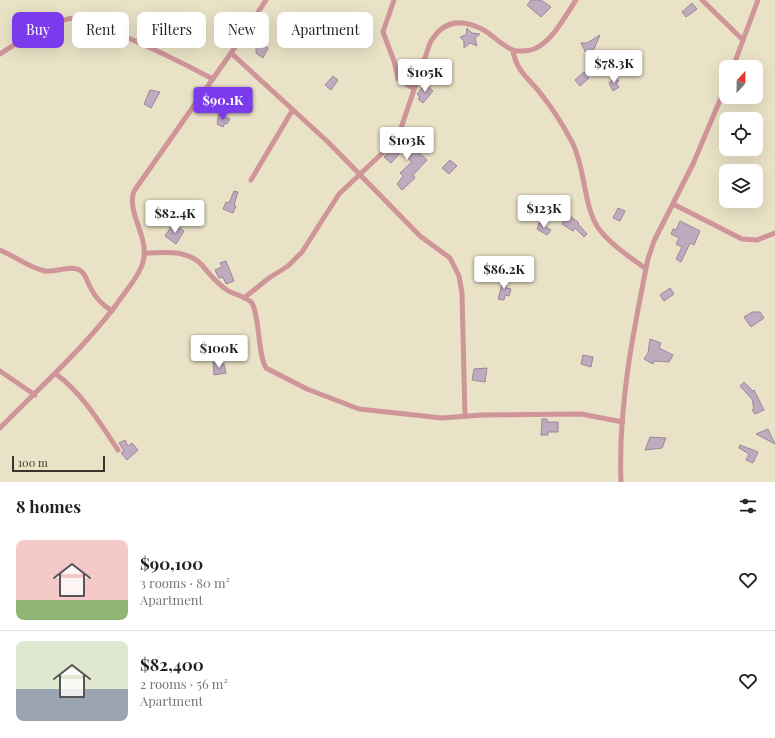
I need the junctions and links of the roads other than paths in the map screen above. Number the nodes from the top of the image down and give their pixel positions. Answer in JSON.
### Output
{"nodes":[{"id":1,"x":266,"y":0,"type":"edge"},
{"id":2,"x":394,"y":0,"type":"edge"},
{"id":3,"x":576,"y":0,"type":"edge"},
{"id":4,"x":702,"y":0,"type":"edge"},
{"id":5,"x":758,"y":0,"type":"edge"},
{"id":6,"x":743,"y":40,"type":"junction"},
{"id":7,"x":513,"y":51,"type":"junction"},
{"id":8,"x":231,"y":53,"type":"junction"},
{"id":9,"x":0,"y":54,"type":"edge"},
{"id":10,"x":736,"y":60,"type":"edge"},
{"id":11,"x":213,"y":79,"type":"junction"},
{"id":12,"x":414,"y":89,"type":"junction"},
{"id":13,"x":719,"y":103,"type":"edge"},
{"id":14,"x":292,"y":111,"type":"junction"},
{"id":15,"x":358,"y":174,"type":"junction"},
{"id":16,"x":251,"y":180,"type":"dead end"},
{"id":17,"x":673,"y":204,"type":"junction"},
{"id":18,"x":775,"y":233,"type":"edge"},
{"id":19,"x":0,"y":250,"type":"edge"},
{"id":20,"x":145,"y":254,"type":"junction"},
{"id":21,"x":646,"y":269,"type":"junction"},
{"id":22,"x":244,"y":298,"type":"junction"},
{"id":23,"x":112,"y":312,"type":"junction"},
{"id":24,"x":0,"y":371,"type":"edge"},
{"id":25,"x":56,"y":374,"type":"junction"},
{"id":26,"x":35,"y":395,"type":"junction"},
{"id":27,"x":465,"y":416,"type":"junction"},
{"id":28,"x":623,"y":422,"type":"junction"},
{"id":29,"x":0,"y":428,"type":"edge"},
{"id":30,"x":118,"y":450,"type":"dead end"},
{"id":31,"x":621,"y":482,"type":"edge"}],
"edges":[{"from":1,"to":8,"type":"street"},
{"from":2,"to":12,"type":"street"},
{"from":3,"to":7,"type":"street"},
{"from":4,"to":6,"type":"street"},
{"from":5,"to":6,"type":"street"},
{"from":6,"to":10,"type":"street"},
{"from":7,"to":12,"type":"street"},
{"from":7,"to":21,"type":"street"},
{"from":8,"to":11,"type":"street"},
{"from":8,"to":14,"type":"street"},
{"from":9,"to":11,"type":"street"},
{"from":11,"to":20,"type":"street"},
{"from":12,"to":15,"type":"street"},
{"from":13,"to":17,"type":"street"},
{"from":14,"to":15,"type":"street"},
{"from":14,"to":16,"type":"street"},
{"from":15,"to":22,"type":"street"},
{"from":15,"to":27,"type":"street"},
{"from":17,"to":18,"type":"street"},
{"from":17,"to":21,"type":"street"},
{"from":19,"to":23,"type":"street"},
{"from":20,"to":22,"type":"street"},
{"from":20,"to":23,"type":"street"},
{"from":21,"to":28,"type":"street"},
{"from":22,"to":27,"type":"street"},
{"from":23,"to":25,"type":"street"},
{"from":24,"to":26,"type":"street"},
{"from":25,"to":26,"type":"street"},
{"from":25,"to":30,"type":"street"},
{"from":26,"to":29,"type":"street"},
{"from":27,"to":28,"type":"street"},
{"from":28,"to":31,"type":"street"}]}
